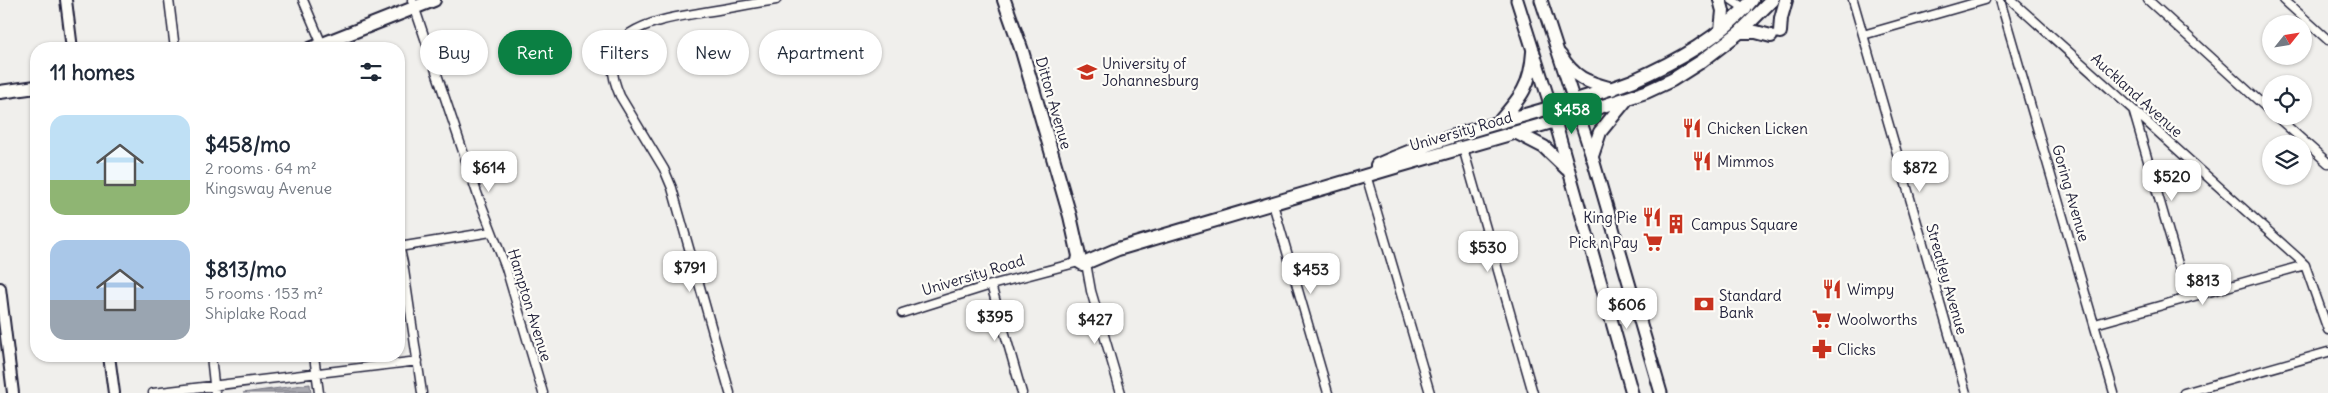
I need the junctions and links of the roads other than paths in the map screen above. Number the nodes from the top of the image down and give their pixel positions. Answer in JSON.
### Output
{"nodes":[{"id":1,"x":66,"y":0,"type":"edge"},
{"id":2,"x":169,"y":0,"type":"edge"},
{"id":3,"x":304,"y":0,"type":"edge"},
{"id":4,"x":434,"y":0,"type":"edge"},
{"id":5,"x":776,"y":0,"type":"edge"},
{"id":6,"x":1004,"y":0,"type":"edge"},
{"id":7,"x":1517,"y":0,"type":"edge"},
{"id":8,"x":1541,"y":0,"type":"edge"},
{"id":9,"x":1720,"y":0,"type":"edge"},
{"id":10,"x":1732,"y":0,"type":"edge"},
{"id":11,"x":1772,"y":0,"type":"edge"},
{"id":12,"x":1786,"y":0,"type":"edge"},
{"id":13,"x":1853,"y":0,"type":"edge"},
{"id":14,"x":1985,"y":0,"type":"edge"},
{"id":15,"x":2000,"y":0,"type":"edge"},
{"id":16,"x":2011,"y":0,"type":"edge"},
{"id":17,"x":2148,"y":0,"type":"edge"},
{"id":18,"x":2284,"y":0,"type":"edge"},
{"id":19,"x":1750,"y":2,"type":"edge"},
{"id":20,"x":413,"y":4,"type":"edge"},
{"id":21,"x":1759,"y":14,"type":"junction"},
{"id":22,"x":1721,"y":30,"type":"junction"},
{"id":23,"x":1740,"y":32,"type":"junction"},
{"id":24,"x":1863,"y":35,"type":"junction"},
{"id":25,"x":2328,"y":40,"type":"edge"},
{"id":26,"x":71,"y":42,"type":"edge"},
{"id":27,"x":174,"y":42,"type":"edge"},
{"id":28,"x":317,"y":42,"type":"edge"},
{"id":29,"x":329,"y":42,"type":"edge"},
{"id":30,"x":1533,"y":52,"type":"junction"},
{"id":31,"x":1560,"y":56,"type":"junction"},
{"id":32,"x":30,"y":88,"type":"edge"},
{"id":33,"x":1612,"y":89,"type":"junction"},
{"id":34,"x":0,"y":92,"type":"edge"},
{"id":35,"x":1627,"y":99,"type":"junction"},
{"id":36,"x":1574,"y":100,"type":"junction"},
{"id":37,"x":2262,"y":104,"type":"edge"},
{"id":38,"x":1551,"y":107,"type":"junction"},
{"id":39,"x":2134,"y":112,"type":"junction"},
{"id":40,"x":1579,"y":114,"type":"junction"},
{"id":41,"x":1500,"y":121,"type":"junction"},
{"id":42,"x":1555,"y":122,"type":"junction"},
{"id":43,"x":2286,"y":125,"type":"edge"},
{"id":44,"x":1517,"y":132,"type":"junction"},
{"id":45,"x":1463,"y":148,"type":"junction"},
{"id":46,"x":1592,"y":156,"type":"junction"},
{"id":47,"x":2328,"y":163,"type":"edge"},
{"id":48,"x":1567,"y":169,"type":"junction"},
{"id":49,"x":1366,"y":175,"type":"junction"},
{"id":50,"x":1334,"y":185,"type":"junction"},
{"id":51,"x":1273,"y":204,"type":"junction"},
{"id":52,"x":490,"y":232,"type":"junction"},
{"id":53,"x":405,"y":245,"type":"edge"},
{"id":54,"x":1082,"y":259,"type":"junction"},
{"id":55,"x":2305,"y":265,"type":"junction"},
{"id":56,"x":405,"y":282,"type":"edge"},
{"id":57,"x":991,"y":285,"type":"junction"},
{"id":58,"x":0,"y":288,"type":"edge"},
{"id":59,"x":2188,"y":298,"type":"junction"},
{"id":60,"x":902,"y":313,"type":"dead end"},
{"id":61,"x":2095,"y":324,"type":"junction"},
{"id":62,"x":2328,"y":330,"type":"edge"},
{"id":63,"x":2328,"y":352,"type":"edge"},
{"id":64,"x":418,"y":361,"type":"junction"},
{"id":65,"x":110,"y":362,"type":"edge"},
{"id":66,"x":212,"y":362,"type":"edge"},
{"id":67,"x":315,"y":362,"type":"edge"},
{"id":68,"x":316,"y":373,"type":"junction"},
{"id":69,"x":215,"y":389,"type":"edge"},
{"id":70,"x":13,"y":393,"type":"edge"},
{"id":71,"x":114,"y":393,"type":"edge"},
{"id":72,"x":153,"y":393,"type":"edge"},
{"id":73,"x":319,"y":393,"type":"edge"},
{"id":74,"x":422,"y":393,"type":"edge"},
{"id":75,"x":543,"y":393,"type":"edge"},
{"id":76,"x":730,"y":393,"type":"edge"},
{"id":77,"x":1022,"y":393,"type":"edge"},
{"id":78,"x":1121,"y":393,"type":"edge"},
{"id":79,"x":1328,"y":393,"type":"edge"},
{"id":80,"x":1430,"y":393,"type":"edge"},
{"id":81,"x":1533,"y":393,"type":"edge"},
{"id":82,"x":1632,"y":393,"type":"edge"},
{"id":83,"x":1661,"y":393,"type":"edge"},
{"id":84,"x":1966,"y":393,"type":"edge"},
{"id":85,"x":2114,"y":393,"type":"edge"},
{"id":86,"x":2184,"y":393,"type":"edge"}],
"edges":[{"from":1,"to":26,"type":"street"},
{"from":2,"to":27,"type":"street"},
{"from":3,"to":28,"type":"street"},
{"from":4,"to":20,"type":"main road"},
{"from":5,"to":76,"type":"street"},
{"from":6,"to":54,"type":"main road","name":"Ditton Avenue"},
{"from":7,"to":30,"type":"main road"},
{"from":8,"to":31,"type":"main road"},
{"from":9,"to":22,"type":"main road"},
{"from":10,"to":19,"type":"street"},
{"from":11,"to":21,"type":"main road","name":"University Road"},
{"from":12,"to":23,"type":"main road"},
{"from":13,"to":24,"type":"street","name":"Streatley Avenue"},
{"from":14,"to":24,"type":"street"},
{"from":15,"to":61,"type":"street","name":"Goring Avenue"},
{"from":16,"to":39,"type":"street","name":"Auckland Avenue"},
{"from":17,"to":37,"type":"street"},
{"from":18,"to":25,"type":"street"},
{"from":19,"to":21,"type":"street"},
{"from":19,"to":22,"type":"main road"},
{"from":20,"to":29,"type":"main road"},
{"from":20,"to":52,"type":"street","name":"Hampton Avenue"},
{"from":21,"to":23,"type":"main road","name":"University Road"},
{"from":22,"to":33,"type":"main road","name":"University Road"},
{"from":23,"to":35,"type":"main road","name":"University Road"},
{"from":24,"to":84,"type":"street","name":"Streatley Avenue"},
{"from":30,"to":38,"type":"main road"},
{"from":30,"to":41,"type":"main road"},
{"from":31,"to":33,"type":"main road"},
{"from":31,"to":36,"type":"main road"},
{"from":32,"to":34,"type":"main road"},
{"from":33,"to":36,"type":"main road","name":"University Road"},
{"from":35,"to":40,"type":"main road","name":"University Road"},
{"from":35,"to":46,"type":"main road"},
{"from":36,"to":38,"type":"main road","name":"University Road"},
{"from":36,"to":40,"type":"main road"},
{"from":38,"to":41,"type":"main road","name":"University Road"},
{"from":38,"to":42,"type":"main road"},
{"from":39,"to":55,"type":"street","name":"Auckland Avenue"},
{"from":39,"to":59,"type":"street"},
{"from":40,"to":42,"type":"main road","name":"University Road"},
{"from":40,"to":46,"type":"main road"},
{"from":41,"to":50,"type":"main road","name":"University Road"},
{"from":42,"to":44,"type":"main road","name":"University Road"},
{"from":42,"to":48,"type":"main road"},
{"from":43,"to":47,"type":"street"},
{"from":44,"to":45,"type":"main road","name":"University Road"},
{"from":44,"to":48,"type":"main road"},
{"from":45,"to":49,"type":"main road","name":"University Road"},
{"from":45,"to":81,"type":"street"},
{"from":46,"to":83,"type":"main road"},
{"from":48,"to":82,"type":"main road"},
{"from":49,"to":50,"type":"main road","name":"University Road"},
{"from":49,"to":80,"type":"street"},
{"from":50,"to":51,"type":"main road","name":"University Road"},
{"from":51,"to":54,"type":"main road","name":"University Road"},
{"from":51,"to":79,"type":"street"},
{"from":52,"to":53,"type":"street"},
{"from":52,"to":75,"type":"street","name":"Hampton Avenue"},
{"from":54,"to":57,"type":"street","name":"University Road"},
{"from":54,"to":78,"type":"street","name":"Ditton Avenue"},
{"from":55,"to":59,"type":"street"},
{"from":55,"to":62,"type":"street","name":"Auckland Avenue"},
{"from":56,"to":64,"type":"street"},
{"from":57,"to":60,"type":"street","name":"University Road"},
{"from":57,"to":77,"type":"street"},
{"from":58,"to":70,"type":"street"},
{"from":59,"to":61,"type":"street"},
{"from":61,"to":85,"type":"street","name":"Goring Avenue"},
{"from":63,"to":86,"type":"street"},
{"from":64,"to":68,"type":"street"},
{"from":64,"to":74,"type":"street"},
{"from":65,"to":71,"type":"street"},
{"from":66,"to":69,"type":"street"},
{"from":67,"to":68,"type":"street"},
{"from":68,"to":69,"type":"street"},
{"from":68,"to":73,"type":"street"},
{"from":69,"to":72,"type":"street"}]}
